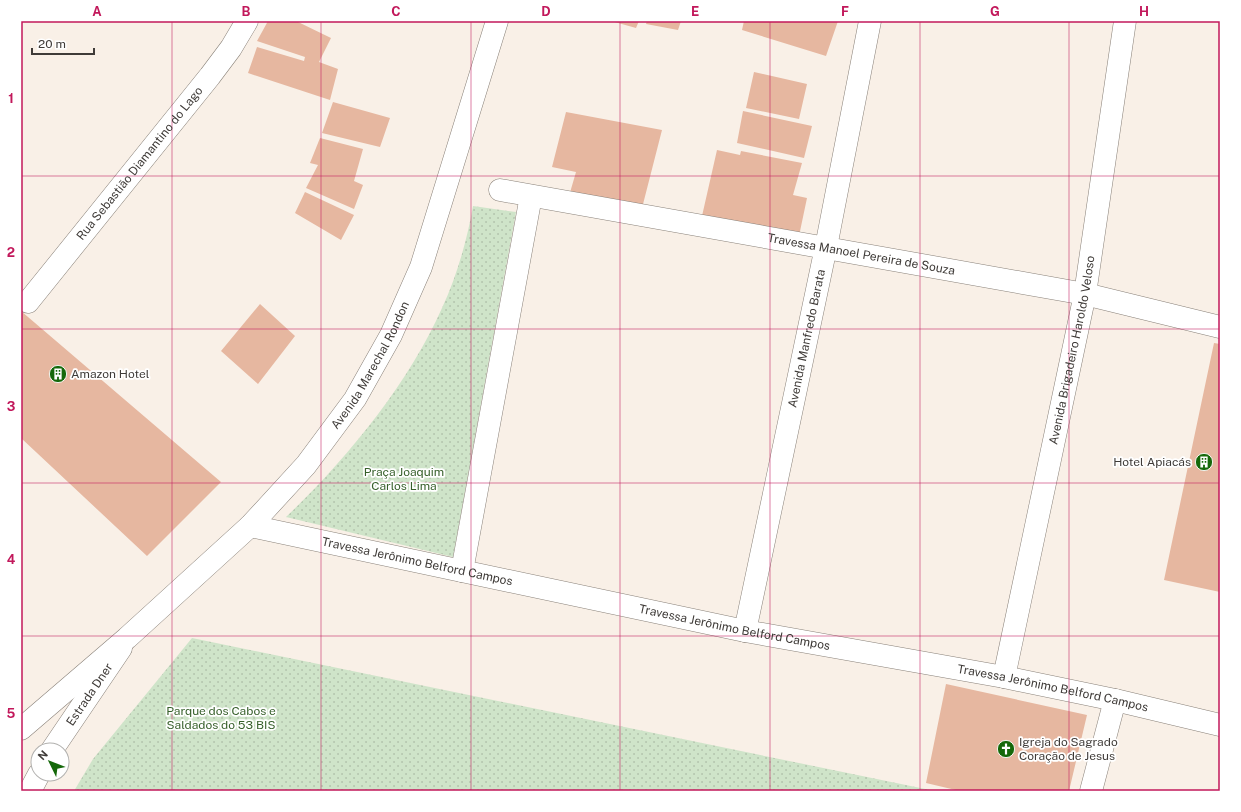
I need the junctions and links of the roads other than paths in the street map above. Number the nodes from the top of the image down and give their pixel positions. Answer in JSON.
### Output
{"nodes":[{"id":1,"x":247,"y":21,"type":"edge"},
{"id":2,"x":497,"y":21,"type":"edge"},
{"id":3,"x":870,"y":21,"type":"edge"},
{"id":4,"x":1125,"y":21,"type":"edge"},
{"id":5,"x":500,"y":190,"type":"dead end"},
{"id":6,"x":531,"y":196,"type":"junction"},
{"id":7,"x":826,"y":247,"type":"junction"},
{"id":8,"x":1085,"y":294,"type":"junction"},
{"id":9,"x":28,"y":302,"type":"dead end"},
{"id":10,"x":1220,"y":327,"type":"edge"},
{"id":11,"x":250,"y":526,"type":"junction"},
{"id":12,"x":462,"y":571,"type":"junction"},
{"id":13,"x":745,"y":631,"type":"junction"},
{"id":14,"x":127,"y":638,"type":"junction"},
{"id":15,"x":1004,"y":677,"type":"junction"},
{"id":16,"x":1115,"y":700,"type":"junction"},
{"id":17,"x":1220,"y":725,"type":"edge"},
{"id":18,"x":21,"y":729,"type":"edge"},
{"id":19,"x":57,"y":742,"type":"edge"},
{"id":20,"x":35,"y":782,"type":"edge"},
{"id":21,"x":30,"y":791,"type":"edge"},
{"id":22,"x":1091,"y":791,"type":"edge"}],
"edges":[{"from":1,"to":9,"type":"street","name":"Rua Sebastião Diamantino do Lago"},
{"from":2,"to":11,"type":"street","name":"Avenida Marechal Rondon"},
{"from":3,"to":7,"type":"street","name":"Avenida Manfredo Barata"},
{"from":4,"to":8,"type":"street","name":"Avenida Brigadeiro Haroldo Veloso"},
{"from":5,"to":6,"type":"street","name":"Travessa Manoel Pereira de Souza"},
{"from":6,"to":7,"type":"street","name":"Travessa Manoel Pereira de Souza"},
{"from":6,"to":12,"type":"street"},
{"from":7,"to":8,"type":"street","name":"Travessa Manoel Pereira de Souza"},
{"from":7,"to":13,"type":"street","name":"Avenida Manfredo Barata"},
{"from":8,"to":10,"type":"street","name":"Travessa Manoel Pereira de Souza"},
{"from":8,"to":15,"type":"street","name":"Avenida Brigadeiro Haroldo Veloso"},
{"from":11,"to":12,"type":"street","name":"Travessa Jerônimo Belford Campos"},
{"from":11,"to":14,"type":"street","name":"Avenida Marechal Rondon"},
{"from":12,"to":13,"type":"street","name":"Travessa Jerônimo Belford Campos"},
{"from":13,"to":15,"type":"street","name":"Travessa Jerônimo Belford Campos"},
{"from":14,"to":18,"type":"street"},
{"from":14,"to":19,"type":"street","name":"Estrada Dner"},
{"from":15,"to":16,"type":"street","name":"Travessa Jerônimo Belford Campos"},
{"from":16,"to":17,"type":"street","name":"Travessa Jerônimo Belford Campos"},
{"from":16,"to":22,"type":"street"},
{"from":20,"to":21,"type":"street"}]}
